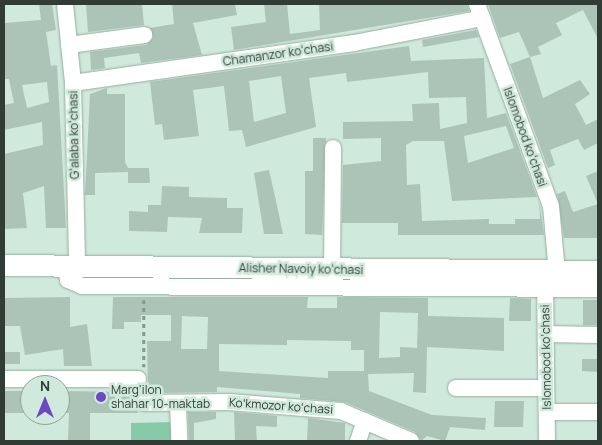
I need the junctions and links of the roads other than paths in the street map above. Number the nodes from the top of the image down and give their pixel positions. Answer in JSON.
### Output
{"nodes":[{"id":1,"x":65,"y":4,"type":"edge"},
{"id":2,"x":480,"y":11,"type":"edge"},
{"id":3,"x":144,"y":35,"type":"dead end"},
{"id":4,"x":69,"y":45,"type":"junction"},
{"id":5,"x":73,"y":83,"type":"junction"},
{"id":6,"x":334,"y":148,"type":"dead end"},
{"id":7,"x":4,"y":265,"type":"edge"},
{"id":8,"x":72,"y":266,"type":"junction"},
{"id":9,"x":598,"y":270,"type":"edge"},
{"id":10,"x":340,"y":276,"type":"junction"},
{"id":11,"x":549,"y":278,"type":"junction"},
{"id":12,"x":598,"y":290,"type":"edge"},
{"id":13,"x":546,"y":334,"type":"junction"},
{"id":14,"x":598,"y":335,"type":"edge"},
{"id":15,"x":141,"y":376,"type":"road end"},
{"id":16,"x":4,"y":379,"type":"edge"},
{"id":17,"x":456,"y":388,"type":"dead end"},
{"id":18,"x":546,"y":388,"type":"junction"},
{"id":19,"x":144,"y":403,"type":"dead end"},
{"id":20,"x":178,"y":403,"type":"junction"},
{"id":21,"x":547,"y":412,"type":"junction"},
{"id":22,"x":598,"y":412,"type":"edge"},
{"id":23,"x":365,"y":421,"type":"junction"},
{"id":24,"x":179,"y":441,"type":"edge"},
{"id":25,"x":358,"y":441,"type":"edge"},
{"id":26,"x":411,"y":441,"type":"edge"},
{"id":27,"x":547,"y":441,"type":"edge"}],
"edges":[{"from":1,"to":4,"type":"street","name":"Gʻalaba koʻchasi"},
{"from":2,"to":5,"type":"street","name":"Chamanzor koʻchasi"},
{"from":2,"to":11,"type":"street","name":"Islomobod koʻchasi"},
{"from":3,"to":4,"type":"street"},
{"from":4,"to":5,"type":"street","name":"Gʻalaba koʻchasi"},
{"from":5,"to":8,"type":"street","name":"Gʻalaba koʻchasi"},
{"from":6,"to":10,"type":"street"},
{"from":7,"to":8,"type":"main road","name":"Alisher Navoiy koʻchasi"},
{"from":8,"to":10,"type":"main road","name":"Alisher Navoiy koʻchasi"},
{"from":8,"to":10,"type":"street"},
{"from":9,"to":11,"type":"main road","name":"Alisher Navoiy koʻchasi"},
{"from":10,"to":11,"type":"main road","name":"Alisher Navoiy koʻchasi"},
{"from":11,"to":12,"type":"street"},
{"from":11,"to":13,"type":"street","name":"Islomobod ko‘chasi"},
{"from":13,"to":14,"type":"street"},
{"from":13,"to":18,"type":"street","name":"Islomobod ko‘chasi"},
{"from":15,"to":16,"type":"street"},
{"from":17,"to":18,"type":"street"},
{"from":18,"to":21,"type":"street","name":"Islomobod ko‘chasi"},
{"from":19,"to":20,"type":"street","name":"Koʻkmozor koʻchasi"},
{"from":20,"to":23,"type":"street","name":"Koʻkmozor koʻchasi"},
{"from":20,"to":24,"type":"street"},
{"from":21,"to":22,"type":"street"},
{"from":21,"to":27,"type":"street","name":"Islomobod ko‘chasi"},
{"from":23,"to":25,"type":"street"},
{"from":23,"to":26,"type":"street","name":"Koʻkmozor koʻchasi"}]}
